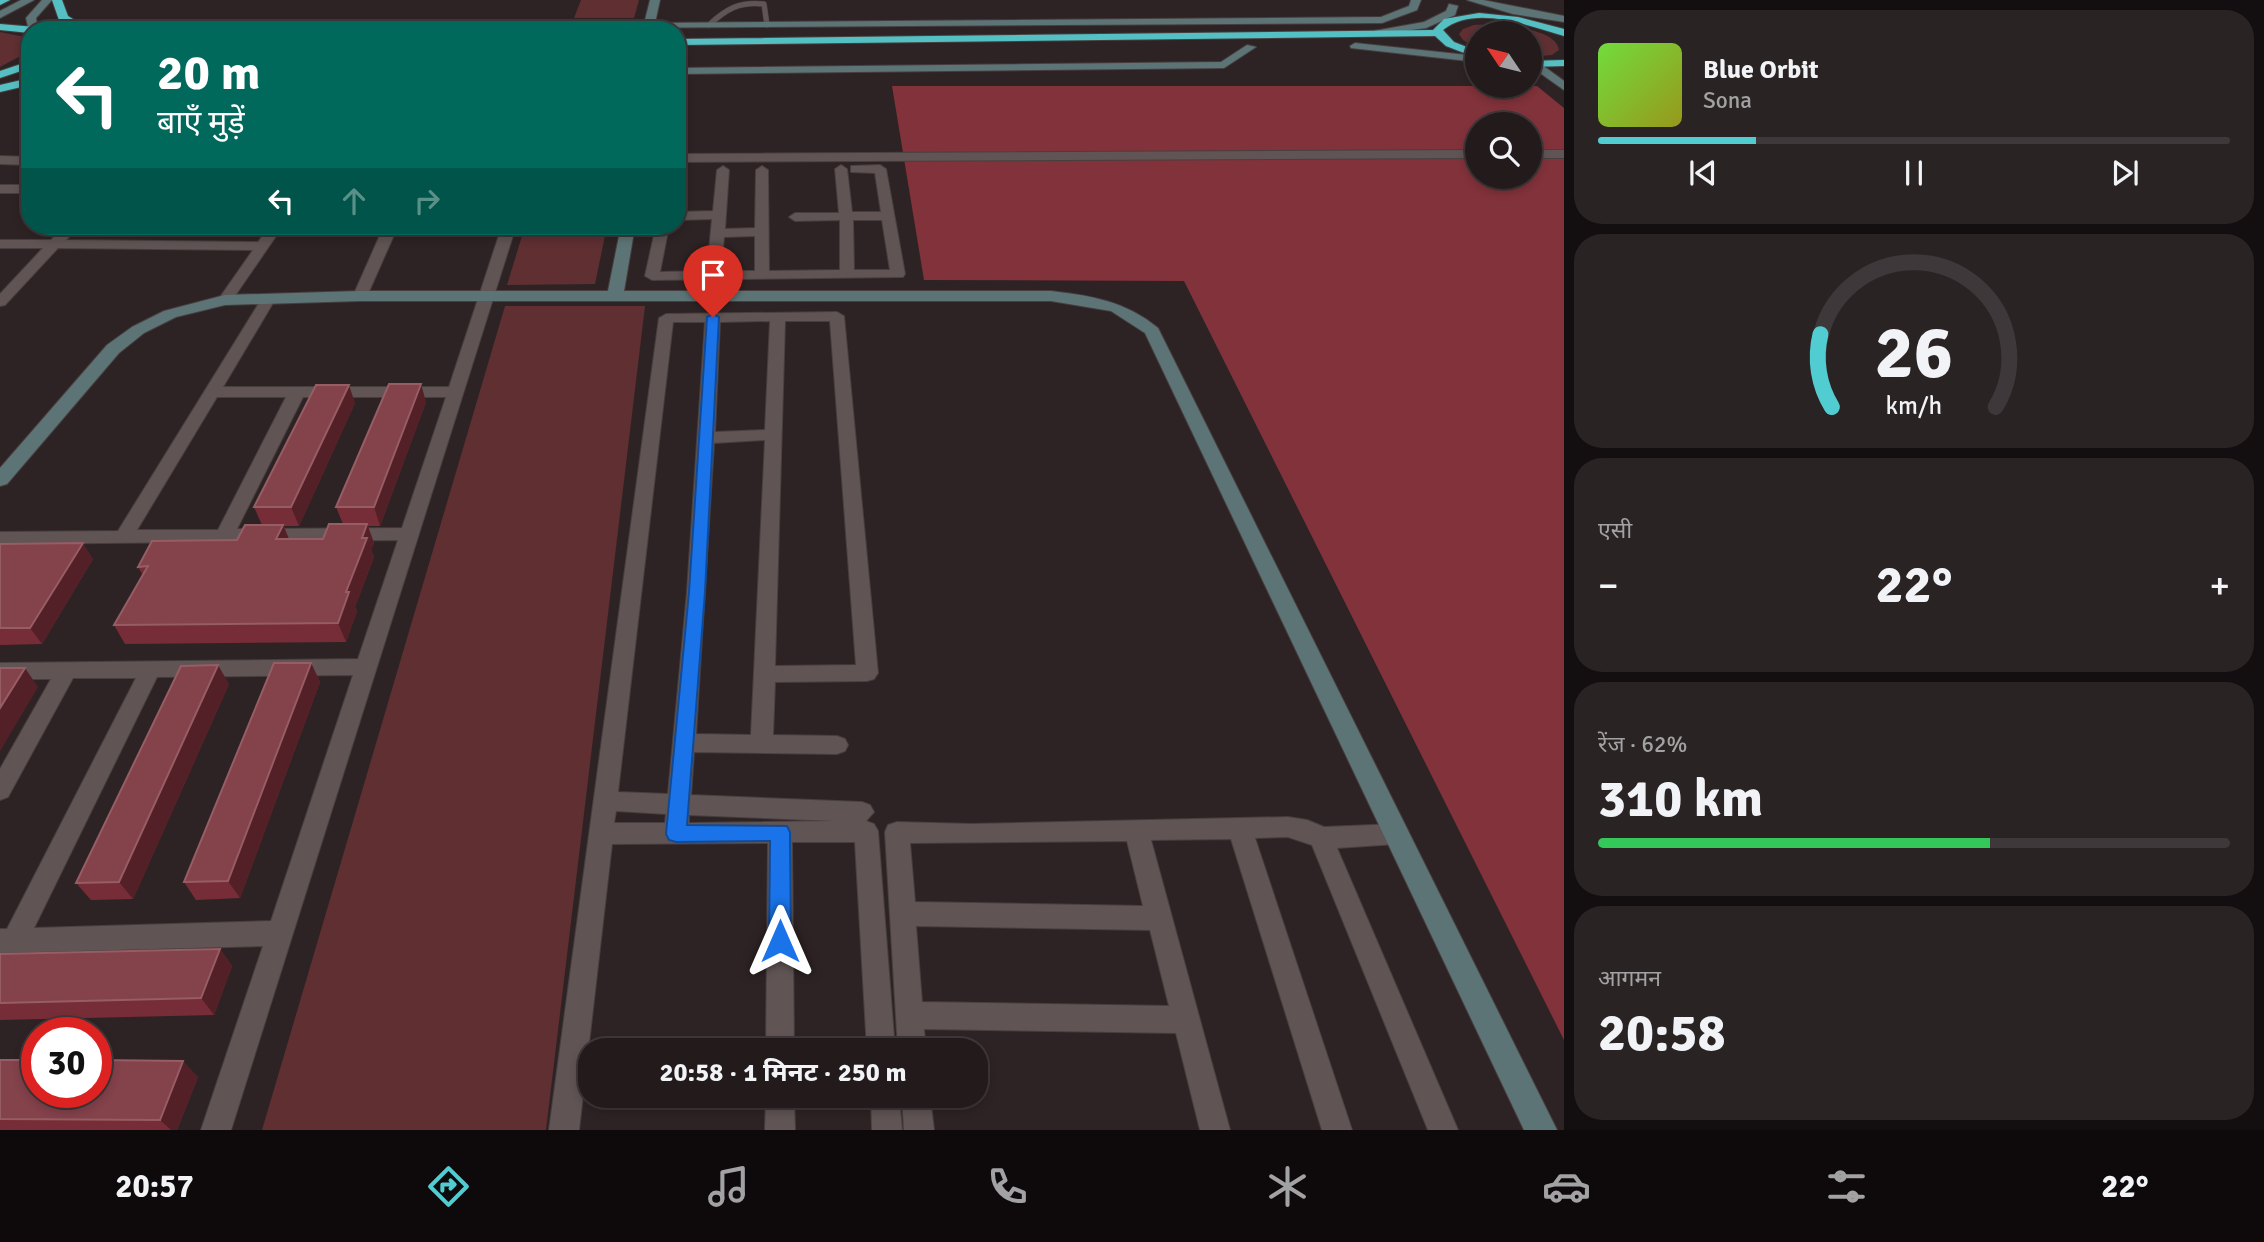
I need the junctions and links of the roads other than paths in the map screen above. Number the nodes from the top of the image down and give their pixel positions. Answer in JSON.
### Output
{"nodes":[{"id":1,"x":5,"y":0,"type":"edge"},
{"id":2,"x":29,"y":0,"type":"edge"},
{"id":3,"x":47,"y":0,"type":"edge"},
{"id":4,"x":57,"y":0,"type":"edge"},
{"id":5,"x":655,"y":0,"type":"edge"},
{"id":6,"x":1416,"y":0,"type":"edge"},
{"id":7,"x":1464,"y":0,"type":"edge"},
{"id":8,"x":1472,"y":0,"type":"edge"},
{"id":9,"x":0,"y":2,"type":"edge"},
{"id":10,"x":1448,"y":3,"type":"edge"},
{"id":11,"x":0,"y":15,"type":"edge"},
{"id":12,"x":1489,"y":17,"type":"junction"},
{"id":13,"x":1468,"y":18,"type":"junction"},
{"id":14,"x":1564,"y":19,"type":"edge"},
{"id":15,"x":32,"y":21,"type":"edge"},
{"id":16,"x":69,"y":21,"type":"edge"},
{"id":17,"x":650,"y":21,"type":"edge"},
{"id":18,"x":1204,"y":22,"type":"junction"},
{"id":19,"x":686,"y":25,"type":"edge"},
{"id":20,"x":709,"y":25,"type":"junction"},
{"id":21,"x":767,"y":25,"type":"junction"},
{"id":22,"x":0,"y":27,"type":"edge"},
{"id":23,"x":21,"y":28,"type":"edge"},
{"id":24,"x":1563,"y":32,"type":"edge"},
{"id":25,"x":1438,"y":33,"type":"junction"},
{"id":26,"x":1343,"y":34,"type":"junction"},
{"id":27,"x":1264,"y":35,"type":"junction"},
{"id":28,"x":686,"y":42,"type":"edge"},
{"id":29,"x":1450,"y":44,"type":"junction"},
{"id":30,"x":1355,"y":46,"type":"junction"},
{"id":31,"x":1251,"y":47,"type":"junction"},
{"id":32,"x":686,"y":51,"type":"edge"},
{"id":33,"x":1465,"y":51,"type":"edge"},
{"id":34,"x":1465,"y":56,"type":"edge"},
{"id":35,"x":1562,"y":65,"type":"edge"},
{"id":36,"x":1542,"y":66,"type":"edge"},
{"id":37,"x":686,"y":71,"type":"edge"},
{"id":38,"x":1542,"y":72,"type":"edge"},
{"id":39,"x":21,"y":83,"type":"edge"},
{"id":40,"x":1564,"y":87,"type":"edge"},
{"id":41,"x":0,"y":89,"type":"edge"},
{"id":42,"x":1465,"y":154,"type":"edge"},
{"id":43,"x":1542,"y":154,"type":"edge"},
{"id":44,"x":1564,"y":154,"type":"edge"},
{"id":45,"x":686,"y":158,"type":"edge"},
{"id":46,"x":0,"y":160,"type":"edge"},
{"id":47,"x":21,"y":161,"type":"edge"},
{"id":48,"x":841,"y":169,"type":"junction"},
{"id":49,"x":686,"y":170,"type":"edge"},
{"id":50,"x":723,"y":170,"type":"junction"},
{"id":51,"x":762,"y":170,"type":"junction"},
{"id":52,"x":0,"y":189,"type":"edge"},
{"id":53,"x":21,"y":189,"type":"edge"},
{"id":54,"x":719,"y":215,"type":"junction"},
{"id":55,"x":686,"y":216,"type":"edge"},
{"id":56,"x":846,"y":216,"type":"junction"},
{"id":57,"x":888,"y":216,"type":"junction"},
{"id":58,"x":795,"y":217,"type":"dead end"},
{"id":59,"x":762,"y":232,"type":"junction"},
{"id":60,"x":718,"y":233,"type":"junction"},
{"id":61,"x":63,"y":235,"type":"edge"},
{"id":62,"x":270,"y":235,"type":"edge"},
{"id":63,"x":387,"y":235,"type":"edge"},
{"id":64,"x":506,"y":235,"type":"edge"},
{"id":65,"x":626,"y":235,"type":"edge"},
{"id":66,"x":660,"y":235,"type":"edge"},
{"id":67,"x":0,"y":244,"type":"edge"},
{"id":68,"x":54,"y":245,"type":"junction"},
{"id":69,"x":262,"y":246,"type":"junction"},
{"id":70,"x":848,"y":275,"type":"junction"},
{"id":71,"x":714,"y":276,"type":"junction"},
{"id":72,"x":768,"y":285,"type":"junction"},
{"id":73,"x":360,"y":296,"type":"junction"},
{"id":74,"x":486,"y":296,"type":"junction"},
{"id":75,"x":615,"y":296,"type":"junction"},
{"id":76,"x":269,"y":298,"type":"junction"},
{"id":77,"x":2,"y":299,"type":"edge"},
{"id":78,"x":225,"y":300,"type":"junction"},
{"id":79,"x":713,"y":317,"type":"junction"},
{"id":80,"x":757,"y":317,"type":"junction"},
{"id":81,"x":778,"y":317,"type":"junction"},
{"id":82,"x":298,"y":390,"type":"junction"},
{"id":83,"x":212,"y":392,"type":"junction"},
{"id":84,"x":455,"y":392,"type":"junction"},
{"id":85,"x":771,"y":435,"type":"junction"},
{"id":86,"x":705,"y":438,"type":"junction"},
{"id":87,"x":0,"y":480,"type":"edge"},
{"id":88,"x":409,"y":534,"type":"junction"},
{"id":89,"x":124,"y":536,"type":"junction"},
{"id":90,"x":225,"y":536,"type":"junction"},
{"id":91,"x":0,"y":538,"type":"edge"},
{"id":92,"x":366,"y":667,"type":"junction"},
{"id":93,"x":67,"y":670,"type":"junction"},
{"id":94,"x":150,"y":670,"type":"junction"},
{"id":95,"x":0,"y":671,"type":"edge"},
{"id":96,"x":764,"y":674,"type":"junction"},
{"id":97,"x":683,"y":743,"type":"junction"},
{"id":98,"x":762,"y":744,"type":"junction"},
{"id":99,"x":837,"y":745,"type":"dead end"},
{"id":100,"x":0,"y":790,"type":"edge"},
{"id":101,"x":605,"y":801,"type":"junction"},
{"id":102,"x":678,"y":804,"type":"junction"},
{"id":103,"x":862,"y":811,"type":"dead end"},
{"id":104,"x":1240,"y":828,"type":"junction"},
{"id":105,"x":1136,"y":829,"type":"junction"},
{"id":106,"x":780,"y":832,"type":"junction"},
{"id":107,"x":601,"y":834,"type":"junction"},
{"id":108,"x":676,"y":834,"type":"junction"},
{"id":109,"x":1397,"y":834,"type":"junction"},
{"id":110,"x":1321,"y":838,"type":"junction"},
{"id":111,"x":902,"y":914,"type":"junction"},
{"id":112,"x":1161,"y":918,"type":"junction"},
{"id":113,"x":280,"y":933,"type":"junction"},
{"id":114,"x":8,"y":940,"type":"edge"},
{"id":115,"x":908,"y":1015,"type":"junction"},
{"id":116,"x":1186,"y":1020,"type":"junction"},
{"id":117,"x":780,"y":1038,"type":"edge"},
{"id":118,"x":880,"y":1038,"type":"edge"},
{"id":119,"x":911,"y":1038,"type":"edge"},
{"id":120,"x":780,"y":1108,"type":"edge"},
{"id":121,"x":885,"y":1108,"type":"edge"},
{"id":122,"x":917,"y":1108,"type":"edge"},
{"id":123,"x":216,"y":1130,"type":"edge"},
{"id":124,"x":564,"y":1130,"type":"edge"},
{"id":125,"x":780,"y":1130,"type":"edge"},
{"id":126,"x":887,"y":1130,"type":"edge"},
{"id":127,"x":919,"y":1130,"type":"edge"},
{"id":128,"x":1216,"y":1130,"type":"edge"},
{"id":129,"x":1337,"y":1130,"type":"edge"},
{"id":130,"x":1443,"y":1130,"type":"edge"},
{"id":131,"x":1541,"y":1130,"type":"edge"}],
"edges":[{"from":1,"to":9,"type":"highway"},
{"from":2,"to":11,"type":"street"},
{"from":3,"to":15,"type":"street"},
{"from":4,"to":16,"type":"highway"},
{"from":5,"to":17,"type":"street"},
{"from":6,"to":18,"type":"street"},
{"from":7,"to":12,"type":"street"},
{"from":8,"to":14,"type":"street"},
{"from":10,"to":13,"type":"street"},
{"from":10,"to":26,"type":"street"},
{"from":12,"to":13,"type":"highway"},
{"from":12,"to":24,"type":"highway"},
{"from":13,"to":25,"type":"highway"},
{"from":18,"to":21,"type":"street"},
{"from":18,"to":27,"type":"street"},
{"from":19,"to":20,"type":"street"},
{"from":20,"to":21,"type":"street"},
{"from":20,"to":21,"type":"lane"},
{"from":22,"to":23,"type":"highway"},
{"from":25,"to":26,"type":"highway"},
{"from":25,"to":29,"type":"highway"},
{"from":26,"to":27,"type":"highway"},
{"from":27,"to":28,"type":"highway"},
{"from":29,"to":30,"type":"highway"},
{"from":29,"to":33,"type":"highway"},
{"from":30,"to":31,"type":"highway"},
{"from":30,"to":34,"type":"street"},
{"from":31,"to":32,"type":"highway"},
{"from":31,"to":37,"type":"street"},
{"from":35,"to":36,"type":"highway"},
{"from":38,"to":40,"type":"street"},
{"from":39,"to":41,"type":"highway"},
{"from":42,"to":45,"type":"street"},
{"from":43,"to":44,"type":"street"},
{"from":46,"to":47,"type":"street"},
{"from":48,"to":51,"type":"street"},
{"from":48,"to":56,"type":"street"},
{"from":48,"to":57,"type":"street"},
{"from":49,"to":50,"type":"street"},
{"from":50,"to":51,"type":"street"},
{"from":50,"to":54,"type":"street"},
{"from":51,"to":59,"type":"street"},
{"from":52,"to":53,"type":"street"},
{"from":54,"to":55,"type":"street"},
{"from":54,"to":60,"type":"street"},
{"from":56,"to":57,"type":"street"},
{"from":56,"to":58,"type":"street"},
{"from":56,"to":70,"type":"street"},
{"from":57,"to":70,"type":"street"},
{"from":59,"to":60,"type":"street"},
{"from":59,"to":72,"type":"street"},
{"from":60,"to":71,"type":"street"},
{"from":61,"to":68,"type":"street"},
{"from":62,"to":69,"type":"street"},
{"from":63,"to":73,"type":"street"},
{"from":64,"to":74,"type":"street"},
{"from":65,"to":75,"type":"street"},
{"from":66,"to":71,"type":"street"},
{"from":67,"to":68,"type":"street"},
{"from":68,"to":69,"type":"street"},
{"from":68,"to":77,"type":"street"},
{"from":69,"to":78,"type":"street"},
{"from":70,"to":72,"type":"street"},
{"from":71,"to":72,"type":"street"},
{"from":72,"to":75,"type":"street"},
{"from":72,"to":80,"type":"street"},
{"from":72,"to":109,"type":"street"},
{"from":73,"to":74,"type":"street"},
{"from":73,"to":76,"type":"street"},
{"from":74,"to":75,"type":"street"},
{"from":74,"to":84,"type":"street"},
{"from":76,"to":78,"type":"street"},
{"from":76,"to":83,"type":"street"},
{"from":78,"to":87,"type":"street"},
{"from":79,"to":80,"type":"street"},
{"from":79,"to":86,"type":"street"},
{"from":79,"to":101,"type":"street"},
{"from":80,"to":81,"type":"street"},
{"from":81,"to":85,"type":"street"},
{"from":81,"to":96,"type":"street"},
{"from":82,"to":83,"type":"street"},
{"from":82,"to":84,"type":"street"},
{"from":82,"to":90,"type":"street"},
{"from":83,"to":89,"type":"street"},
{"from":84,"to":88,"type":"street"},
{"from":85,"to":86,"type":"street"},
{"from":85,"to":96,"type":"street"},
{"from":86,"to":97,"type":"street"},
{"from":88,"to":90,"type":"street"},
{"from":88,"to":92,"type":"street"},
{"from":89,"to":90,"type":"street"},
{"from":89,"to":91,"type":"street"},
{"from":92,"to":94,"type":"street"},
{"from":92,"to":113,"type":"street"},
{"from":93,"to":94,"type":"street"},
{"from":93,"to":95,"type":"street"},
{"from":93,"to":100,"type":"street"},
{"from":94,"to":114,"type":"street"},
{"from":96,"to":98,"type":"street"},
{"from":97,"to":98,"type":"street"},
{"from":97,"to":102,"type":"street"},
{"from":98,"to":99,"type":"street"},
{"from":101,"to":102,"type":"street"},
{"from":101,"to":107,"type":"street"},
{"from":102,"to":103,"type":"street"},
{"from":102,"to":108,"type":"street"},
{"from":104,"to":105,"type":"street"},
{"from":104,"to":110,"type":"street"},
{"from":104,"to":129,"type":"street"},
{"from":105,"to":111,"type":"street"},
{"from":105,"to":112,"type":"street"},
{"from":106,"to":108,"type":"street"},
{"from":106,"to":117,"type":"street"},
{"from":106,"to":118,"type":"street"},
{"from":107,"to":108,"type":"street"},
{"from":107,"to":124,"type":"street"},
{"from":109,"to":110,"type":"street"},
{"from":109,"to":131,"type":"street"},
{"from":110,"to":130,"type":"street"},
{"from":111,"to":112,"type":"street"},
{"from":111,"to":115,"type":"street"},
{"from":112,"to":116,"type":"street"},
{"from":113,"to":114,"type":"street"},
{"from":113,"to":123,"type":"street"},
{"from":115,"to":116,"type":"street"},
{"from":115,"to":119,"type":"street"},
{"from":116,"to":128,"type":"street"},
{"from":120,"to":125,"type":"street"},
{"from":121,"to":126,"type":"street"},
{"from":122,"to":127,"type":"street"}]}
